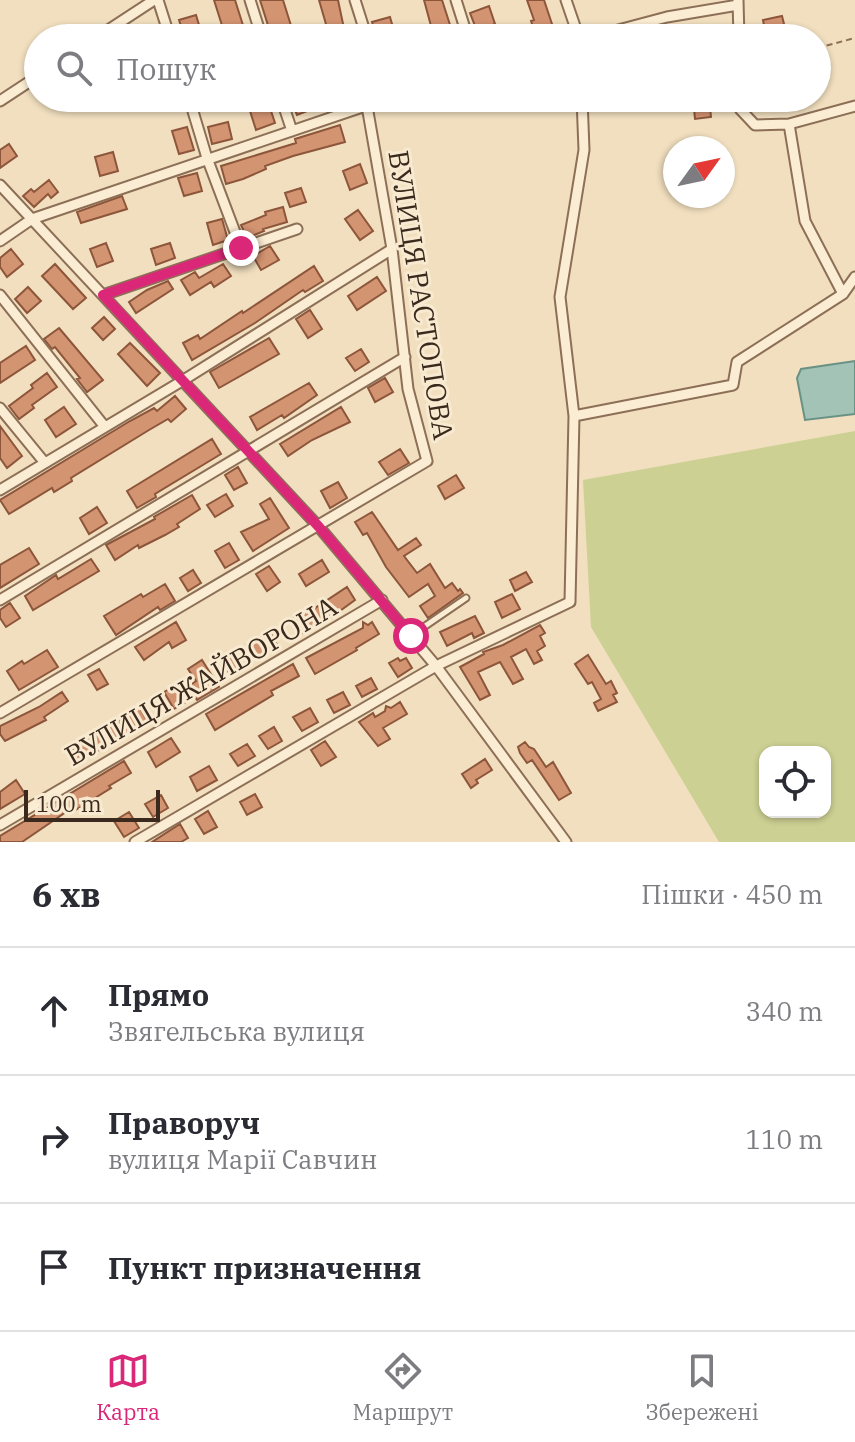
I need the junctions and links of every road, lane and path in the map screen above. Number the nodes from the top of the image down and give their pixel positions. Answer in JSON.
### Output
{"nodes":[{"id":1,"x":156,"y":0,"type":"edge"},
{"id":2,"x":250,"y":0,"type":"edge"},
{"id":3,"x":355,"y":0,"type":"edge"},
{"id":4,"x":456,"y":0,"type":"edge"},
{"id":5,"x":566,"y":0,"type":"edge"},
{"id":6,"x":738,"y":2,"type":"edge"},
{"id":7,"x":118,"y":24,"type":"edge"},
{"id":8,"x":165,"y":24,"type":"edge"},
{"id":9,"x":258,"y":24,"type":"edge"},
{"id":10,"x":363,"y":24,"type":"edge"},
{"id":11,"x":464,"y":24,"type":"edge"},
{"id":12,"x":574,"y":24,"type":"edge"},
{"id":13,"x":641,"y":24,"type":"edge"},
{"id":14,"x":739,"y":24,"type":"edge"},
{"id":15,"x":855,"y":38,"type":"edge"},
{"id":16,"x":831,"y":44,"type":"edge"},
{"id":17,"x":24,"y":85,"type":"edge"},
{"id":18,"x":0,"y":101,"type":"edge"},
{"id":19,"x":855,"y":106,"type":"edge"},
{"id":20,"x":193,"y":112,"type":"edge"},
{"id":21,"x":286,"y":112,"type":"edge"},
{"id":22,"x":349,"y":112,"type":"edge"},
{"id":23,"x":368,"y":112,"type":"edge"},
{"id":24,"x":583,"y":112,"type":"edge"},
{"id":25,"x":743,"y":112,"type":"edge"},
{"id":26,"x":789,"y":124,"type":"junction"},
{"id":27,"x":292,"y":131,"type":"junction"},
{"id":28,"x":207,"y":158,"type":"junction"},
{"id":29,"x":0,"y":185,"type":"edge"},
{"id":30,"x":32,"y":219,"type":"junction"},
{"id":31,"x":297,"y":229,"type":"dead end"},
{"id":32,"x":0,"y":241,"type":"edge"},
{"id":33,"x":241,"y":248,"type":"junction"},
{"id":34,"x":392,"y":249,"type":"junction"},
{"id":35,"x":855,"y":277,"type":"edge"},
{"id":36,"x":843,"y":294,"type":"junction"},
{"id":37,"x":0,"y":295,"type":"edge"},
{"id":38,"x":103,"y":295,"type":"junction"},
{"id":39,"x":405,"y":357,"type":"junction"},
{"id":40,"x":182,"y":381,"type":"junction"},
{"id":41,"x":0,"y":408,"type":"edge"},
{"id":42,"x":574,"y":416,"type":"junction"},
{"id":43,"x":105,"y":427,"type":"junction"},
{"id":44,"x":250,"y":452,"type":"junction"},
{"id":45,"x":45,"y":463,"type":"junction"},
{"id":46,"x":0,"y":490,"type":"edge"},
{"id":47,"x":319,"y":527,"type":"junction"},
{"id":48,"x":466,"y":598,"type":"dead end"},
{"id":49,"x":0,"y":600,"type":"edge"},
{"id":50,"x":382,"y":600,"type":"junction"},
{"id":51,"x":411,"y":636,"type":"junction"},
{"id":52,"x":436,"y":666,"type":"junction"},
{"id":53,"x":0,"y":713,"type":"edge"},
{"id":54,"x":0,"y":825,"type":"edge"},
{"id":55,"x":135,"y":842,"type":"edge"},
{"id":56,"x":566,"y":842,"type":"edge"}],
"edges":[{"from":1,"to":7,"type":"street"},
{"from":1,"to":8,"type":"street"},
{"from":2,"to":9,"type":"street"},
{"from":3,"to":10,"type":"street"},
{"from":4,"to":11,"type":"street"},
{"from":5,"to":12,"type":"street"},
{"from":6,"to":13,"type":"street"},
{"from":6,"to":14,"type":"street"},
{"from":15,"to":16,"type":"path"},
{"from":17,"to":18,"type":"street"},
{"from":19,"to":26,"type":"street"},
{"from":20,"to":28,"type":"street"},
{"from":21,"to":27,"type":"street"},
{"from":22,"to":27,"type":"street"},
{"from":23,"to":34,"type":"street","name":"ВУЛИЦЯ РАСТОПОВА"},
{"from":24,"to":42,"type":"street"},
{"from":25,"to":26,"type":"street"},
{"from":26,"to":36,"type":"street"},
{"from":27,"to":28,"type":"street"},
{"from":28,"to":30,"type":"street"},
{"from":28,"to":33,"type":"street"},
{"from":29,"to":30,"type":"street"},
{"from":30,"to":32,"type":"street"},
{"from":30,"to":38,"type":"street"},
{"from":31,"to":33,"type":"street"},
{"from":33,"to":38,"type":"street"},
{"from":34,"to":39,"type":"street","name":"ВУЛИЦЯ РАСТОПОВА"},
{"from":34,"to":40,"type":"street"},
{"from":35,"to":36,"type":"street"},
{"from":36,"to":42,"type":"street"},
{"from":37,"to":43,"type":"street"},
{"from":38,"to":40,"type":"street"},
{"from":39,"to":44,"type":"street"},
{"from":39,"to":47,"type":"street","name":"ВУЛИЦЯ РАСТОПОВА"},
{"from":40,"to":43,"type":"street"},
{"from":40,"to":44,"type":"street"},
{"from":41,"to":45,"type":"street"},
{"from":42,"to":52,"type":"street"},
{"from":43,"to":45,"type":"street"},
{"from":44,"to":47,"type":"street"},
{"from":44,"to":49,"type":"street"},
{"from":45,"to":46,"type":"street"},
{"from":47,"to":50,"type":"street"},
{"from":47,"to":53,"type":"street"},
{"from":48,"to":51,"type":"lane"},
{"from":50,"to":51,"type":"street"},
{"from":50,"to":54,"type":"street","name":"ВУЛИЦЯ ЖАЙВОРОНА"},
{"from":51,"to":52,"type":"street"},
{"from":52,"to":55,"type":"street"},
{"from":52,"to":56,"type":"street"}]}
